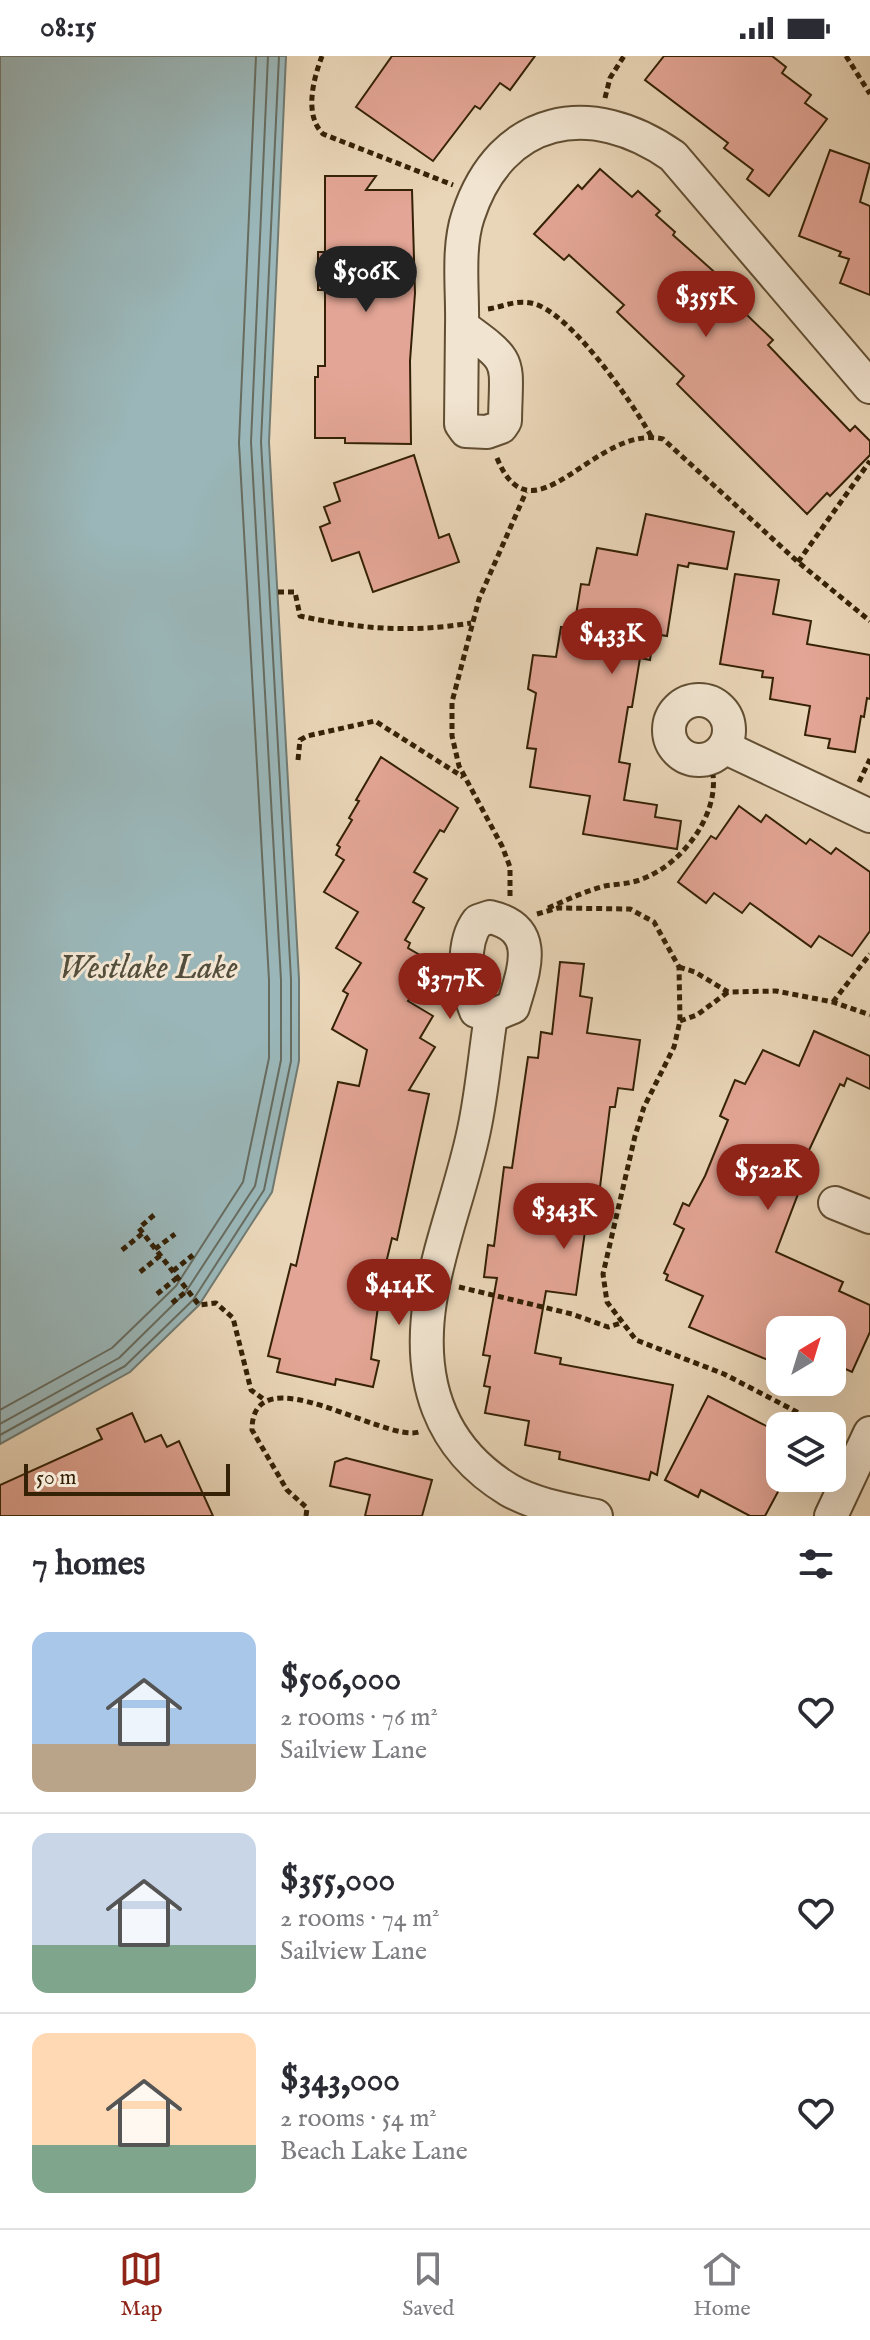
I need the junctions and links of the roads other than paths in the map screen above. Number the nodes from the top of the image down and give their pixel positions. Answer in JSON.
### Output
{"nodes":[{"id":1,"x":462,"y":318,"type":"junction"},
{"id":2,"x":870,"y":387,"type":"edge"},
{"id":3,"x":716,"y":753,"type":"road end"},
{"id":4,"x":870,"y":816,"type":"edge"},
{"id":5,"x":491,"y":1016,"type":"junction"},
{"id":6,"x":835,"y":1203,"type":"dead end"},
{"id":7,"x":870,"y":1217,"type":"edge"},
{"id":8,"x":870,"y":1433,"type":"edge"},
{"id":9,"x":596,"y":1516,"type":"edge"},
{"id":10,"x":831,"y":1516,"type":"edge"}],
"edges":[{"from":1,"to":1,"type":"street"},
{"from":1,"to":2,"type":"street"},
{"from":3,"to":4,"type":"street"},
{"from":5,"to":5,"type":"street"},
{"from":5,"to":9,"type":"street"},
{"from":6,"to":7,"type":"street"},
{"from":8,"to":10,"type":"street"}]}
